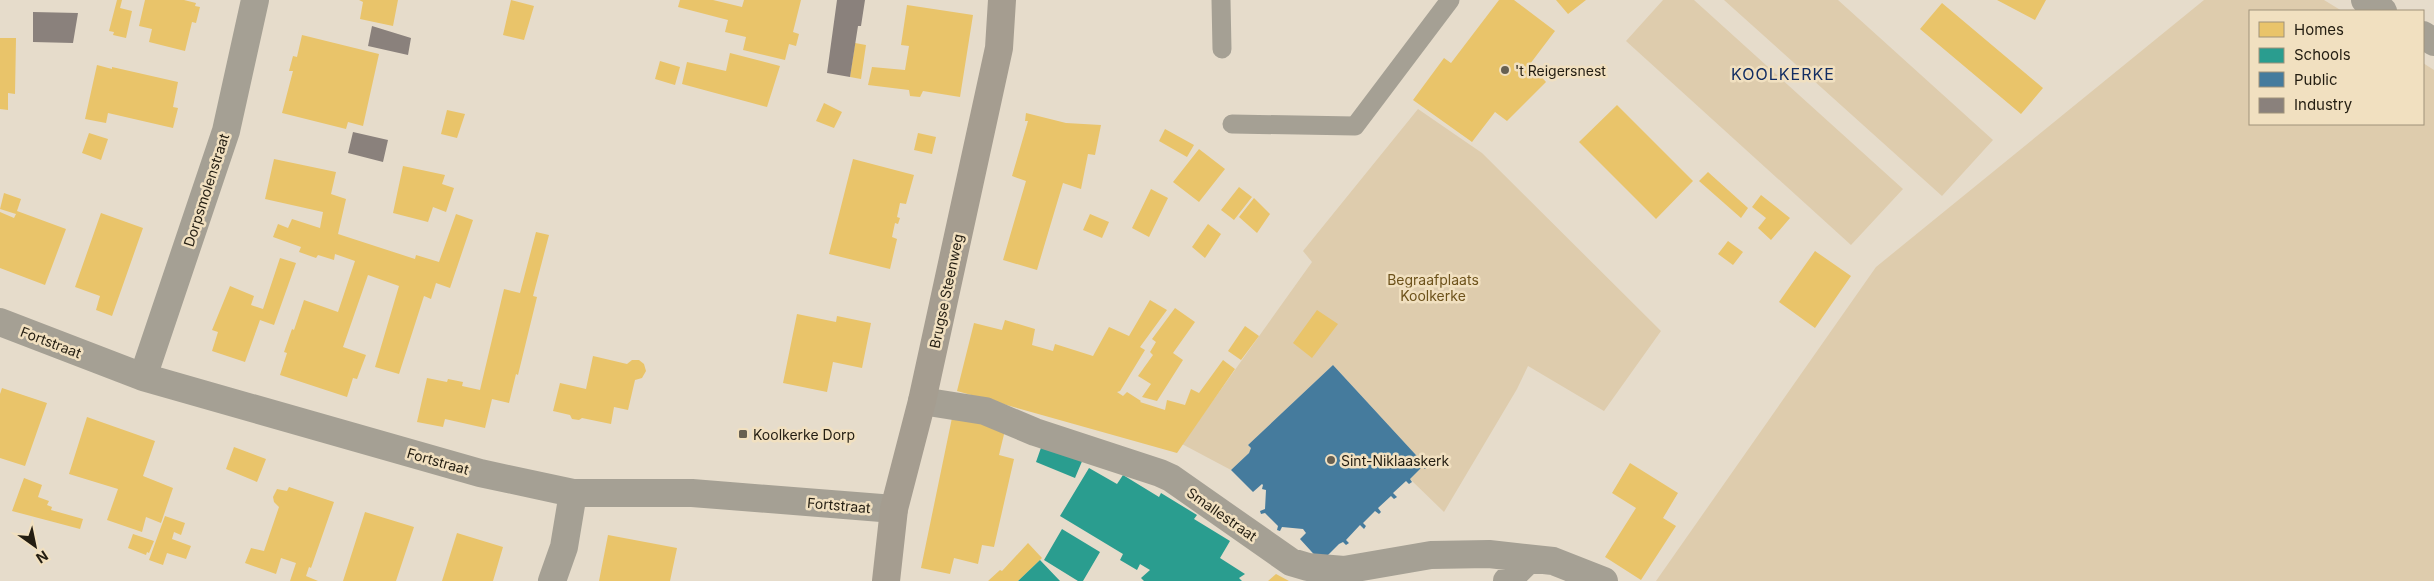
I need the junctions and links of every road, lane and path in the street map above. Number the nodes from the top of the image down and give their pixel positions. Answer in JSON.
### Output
{"nodes":[{"id":1,"x":255,"y":0,"type":"edge"},
{"id":2,"x":1002,"y":0,"type":"edge"},
{"id":3,"x":1221,"y":0,"type":"edge"},
{"id":4,"x":1450,"y":0,"type":"edge"},
{"id":5,"x":2365,"y":0,"type":"edge"},
{"id":6,"x":2381,"y":10,"type":"edge"},
{"id":7,"x":1222,"y":49,"type":"dead end"},
{"id":8,"x":1232,"y":124,"type":"dead end"},
{"id":9,"x":0,"y":322,"type":"edge"},
{"id":10,"x":143,"y":377,"type":"junction"},
{"id":11,"x":922,"y":401,"type":"junction"},
{"id":12,"x":573,"y":492,"type":"junction"},
{"id":13,"x":894,"y":509,"type":"junction"},
{"id":14,"x":1529,"y":559,"type":"junction"},
{"id":15,"x":552,"y":581,"type":"edge"},
{"id":16,"x":886,"y":581,"type":"edge"},
{"id":17,"x":1506,"y":581,"type":"edge"},
{"id":18,"x":1604,"y":581,"type":"edge"}],
"edges":[{"from":1,"to":10,"type":"street","name":"Dorpsmolenstraat"},
{"from":2,"to":11,"type":"main road","name":"Brugse Steenweg"},
{"from":3,"to":7,"type":"lane"},
{"from":4,"to":8,"type":"lane"},
{"from":5,"to":6,"type":"street"},
{"from":9,"to":10,"type":"street","name":"Fortstraat"},
{"from":10,"to":12,"type":"street","name":"Fortstraat"},
{"from":11,"to":13,"type":"main road","name":"Brugse Steenweg"},
{"from":11,"to":14,"type":"street","name":"Smallestraat"},
{"from":12,"to":13,"type":"street","name":"Fortstraat"},
{"from":12,"to":15,"type":"street"},
{"from":13,"to":16,"type":"main road","name":"Brugse Steenweg"},
{"from":14,"to":17,"type":"street"},
{"from":14,"to":18,"type":"street","name":"Smallestraat"}]}
